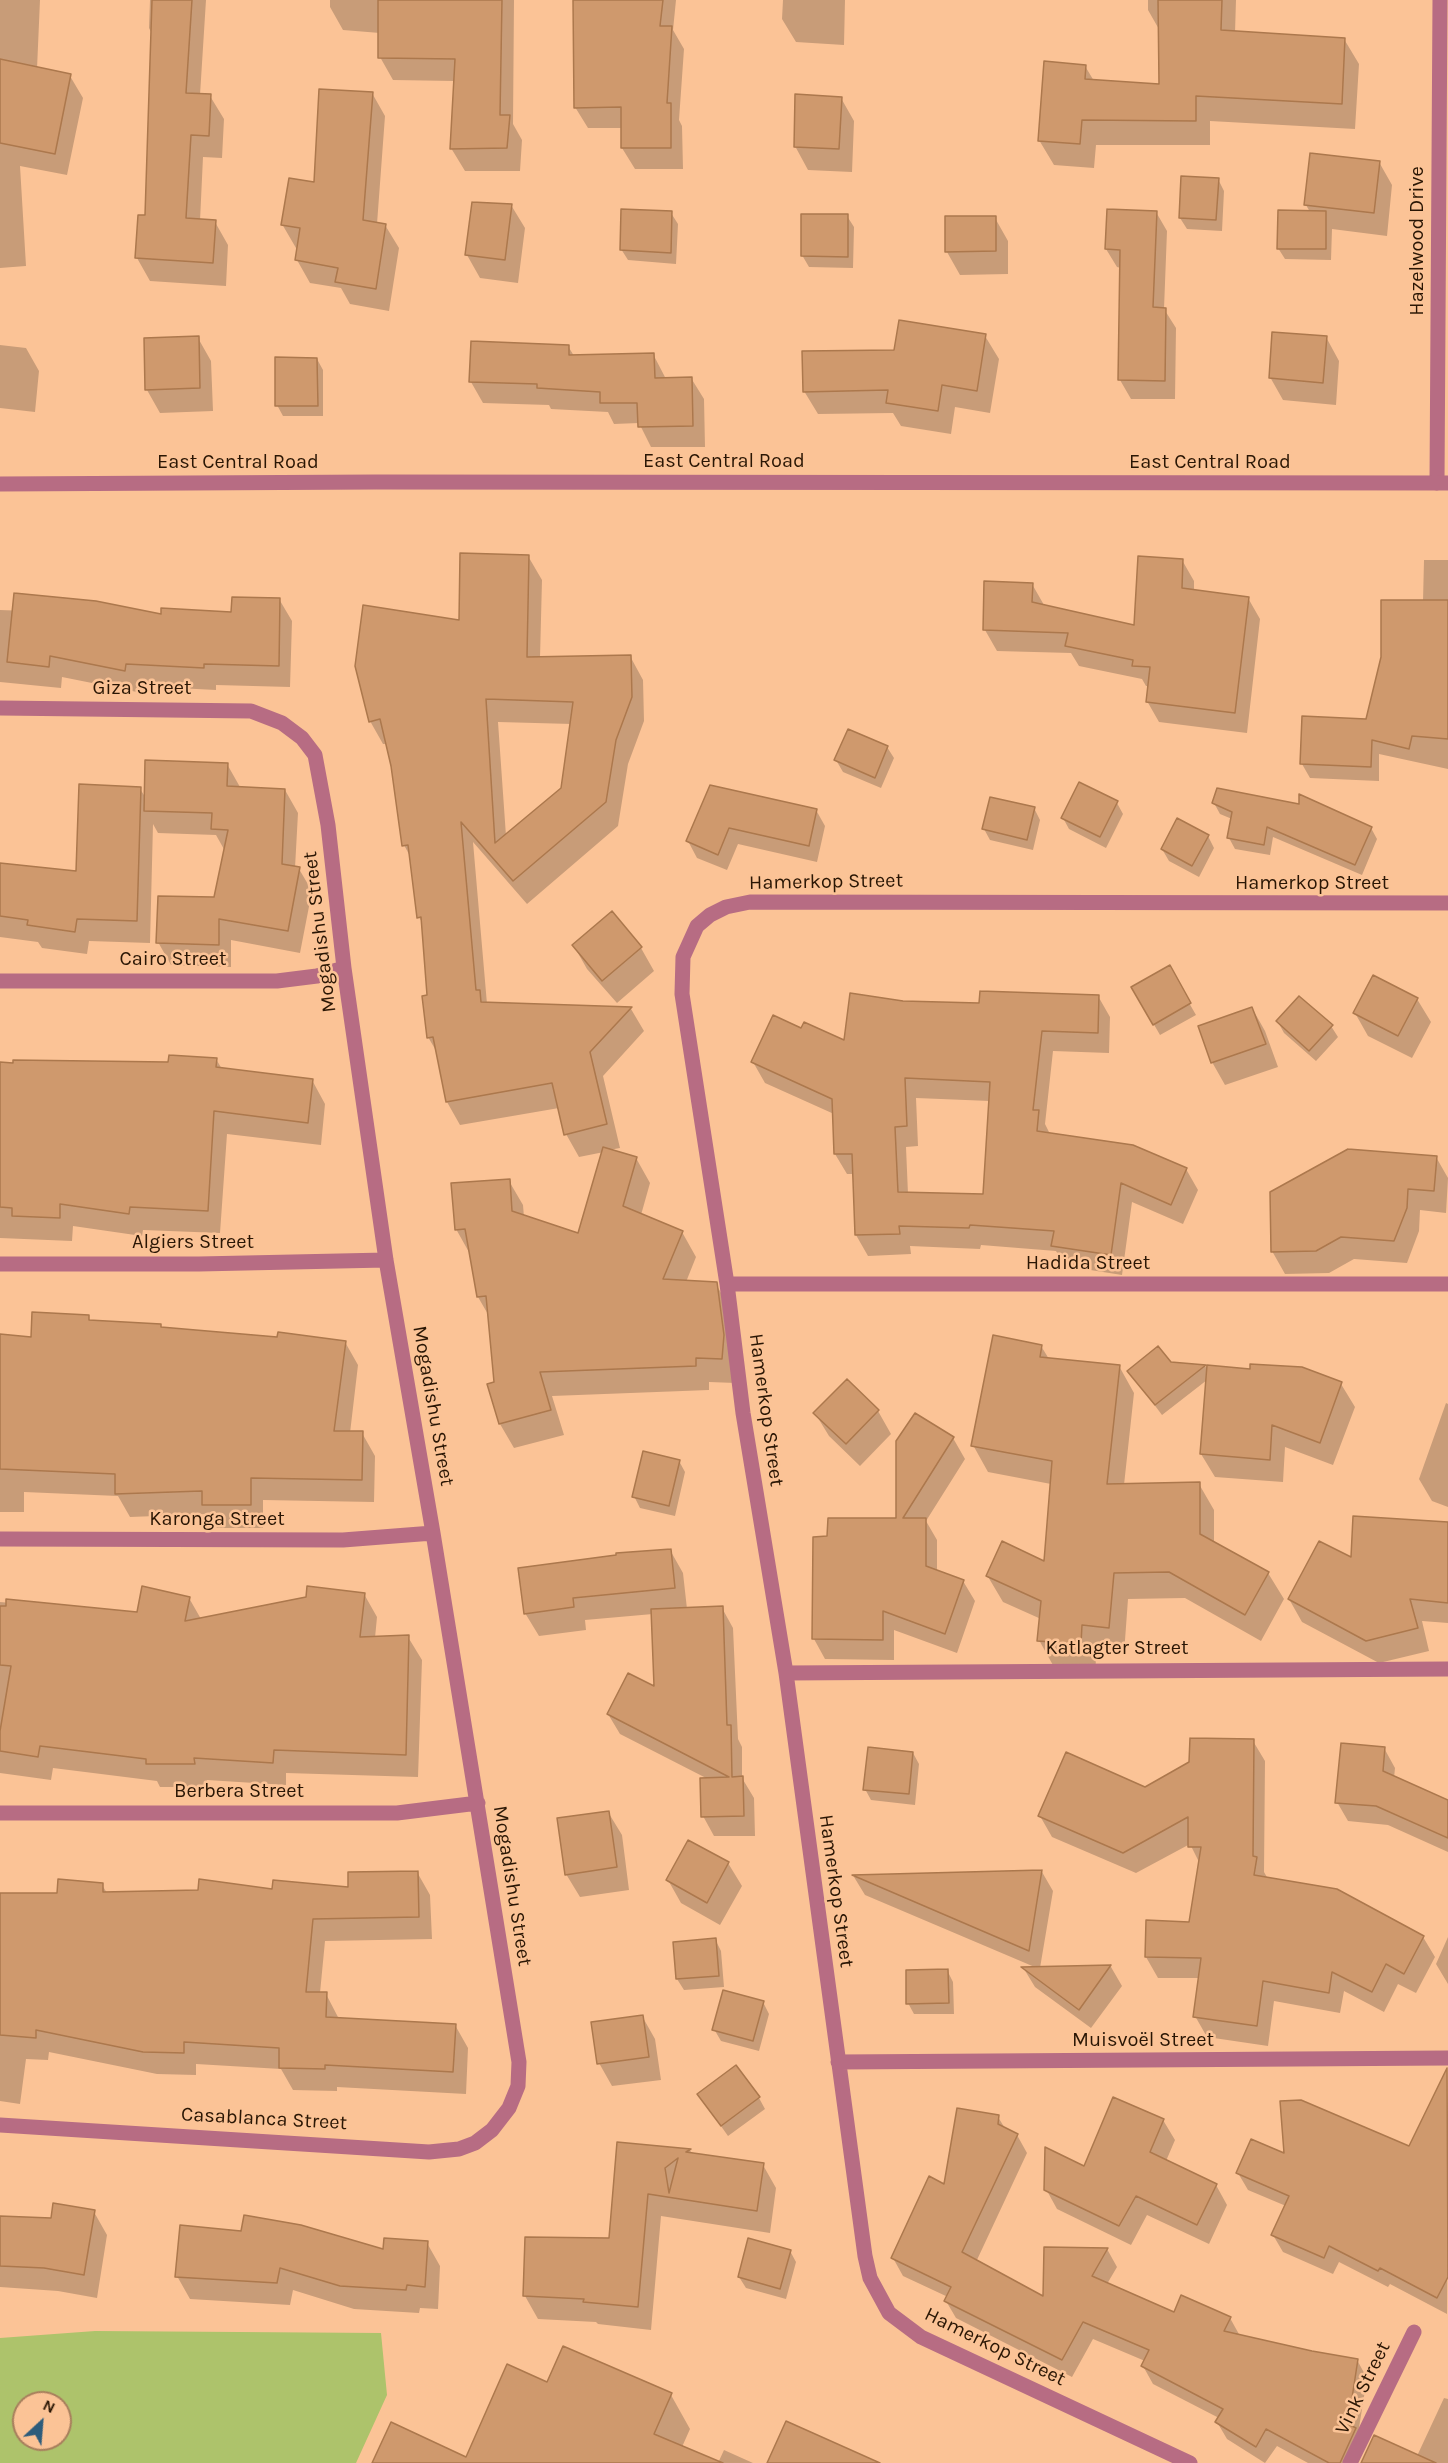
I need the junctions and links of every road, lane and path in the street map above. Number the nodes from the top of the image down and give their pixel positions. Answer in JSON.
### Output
{"nodes":[{"id":1,"x":1440,"y":0,"type":"edge"},
{"id":2,"x":1442,"y":483,"type":"edge"},
{"id":3,"x":0,"y":484,"type":"edge"},
{"id":4,"x":0,"y":708,"type":"edge"},
{"id":5,"x":282,"y":723,"type":"joint"},
{"id":6,"x":1448,"y":903,"type":"edge"},
{"id":7,"x":344,"y":968,"type":"junction"},
{"id":8,"x":0,"y":981,"type":"edge"},
{"id":9,"x":386,"y":1260,"type":"junction"},
{"id":10,"x":0,"y":1264,"type":"edge"},
{"id":11,"x":728,"y":1284,"type":"junction"},
{"id":12,"x":1448,"y":1284,"type":"edge"},
{"id":13,"x":433,"y":1533,"type":"junction"},
{"id":14,"x":0,"y":1539,"type":"edge"},
{"id":15,"x":1448,"y":1668,"type":"edge"},
{"id":16,"x":786,"y":1673,"type":"junction"},
{"id":17,"x":478,"y":1803,"type":"junction"},
{"id":18,"x":0,"y":1813,"type":"edge"},
{"id":19,"x":1448,"y":2058,"type":"edge"},
{"id":20,"x":838,"y":2062,"type":"junction"},
{"id":21,"x":509,"y":2108,"type":"joint"},
{"id":22,"x":0,"y":2125,"type":"edge"},
{"id":23,"x":1414,"y":2332,"type":"dead end"},
{"id":24,"x":1190,"y":2463,"type":"edge"},
{"id":25,"x":1350,"y":2463,"type":"edge"}],
"edges":[{"from":1,"to":2,"type":"street","name":"Hazelwood Drive"},
{"from":2,"to":3,"type":"street","name":"East Central Road"},
{"from":4,"to":5,"type":"street","name":"Giza Street"},
{"from":5,"to":7,"type":"street","name":"Mogadishu Street"},
{"from":6,"to":11,"type":"street","name":"Hamerkop Street"},
{"from":7,"to":8,"type":"street","name":"Cairo Street"},
{"from":7,"to":9,"type":"street","name":"Mogadishu Street"},
{"from":9,"to":10,"type":"street","name":"Algiers Street"},
{"from":9,"to":13,"type":"street","name":"Mogadishu Street"},
{"from":11,"to":12,"type":"street","name":"Hadida Street"},
{"from":11,"to":16,"type":"street","name":"Hamerkop Street"},
{"from":13,"to":14,"type":"street","name":"Karonga Street"},
{"from":13,"to":17,"type":"street","name":"Mogadishu Street"},
{"from":15,"to":16,"type":"street","name":"Katlagter Street"},
{"from":16,"to":20,"type":"street","name":"Hamerkop Street"},
{"from":17,"to":18,"type":"street","name":"Berbera Street"},
{"from":17,"to":21,"type":"street","name":"Mogadishu Street"},
{"from":19,"to":20,"type":"street","name":"Muisvoël Street"},
{"from":20,"to":24,"type":"street","name":"Hamerkop Street"},
{"from":21,"to":22,"type":"street","name":"Casablanca Street"},
{"from":23,"to":25,"type":"street","name":"Vink Street"}]}
